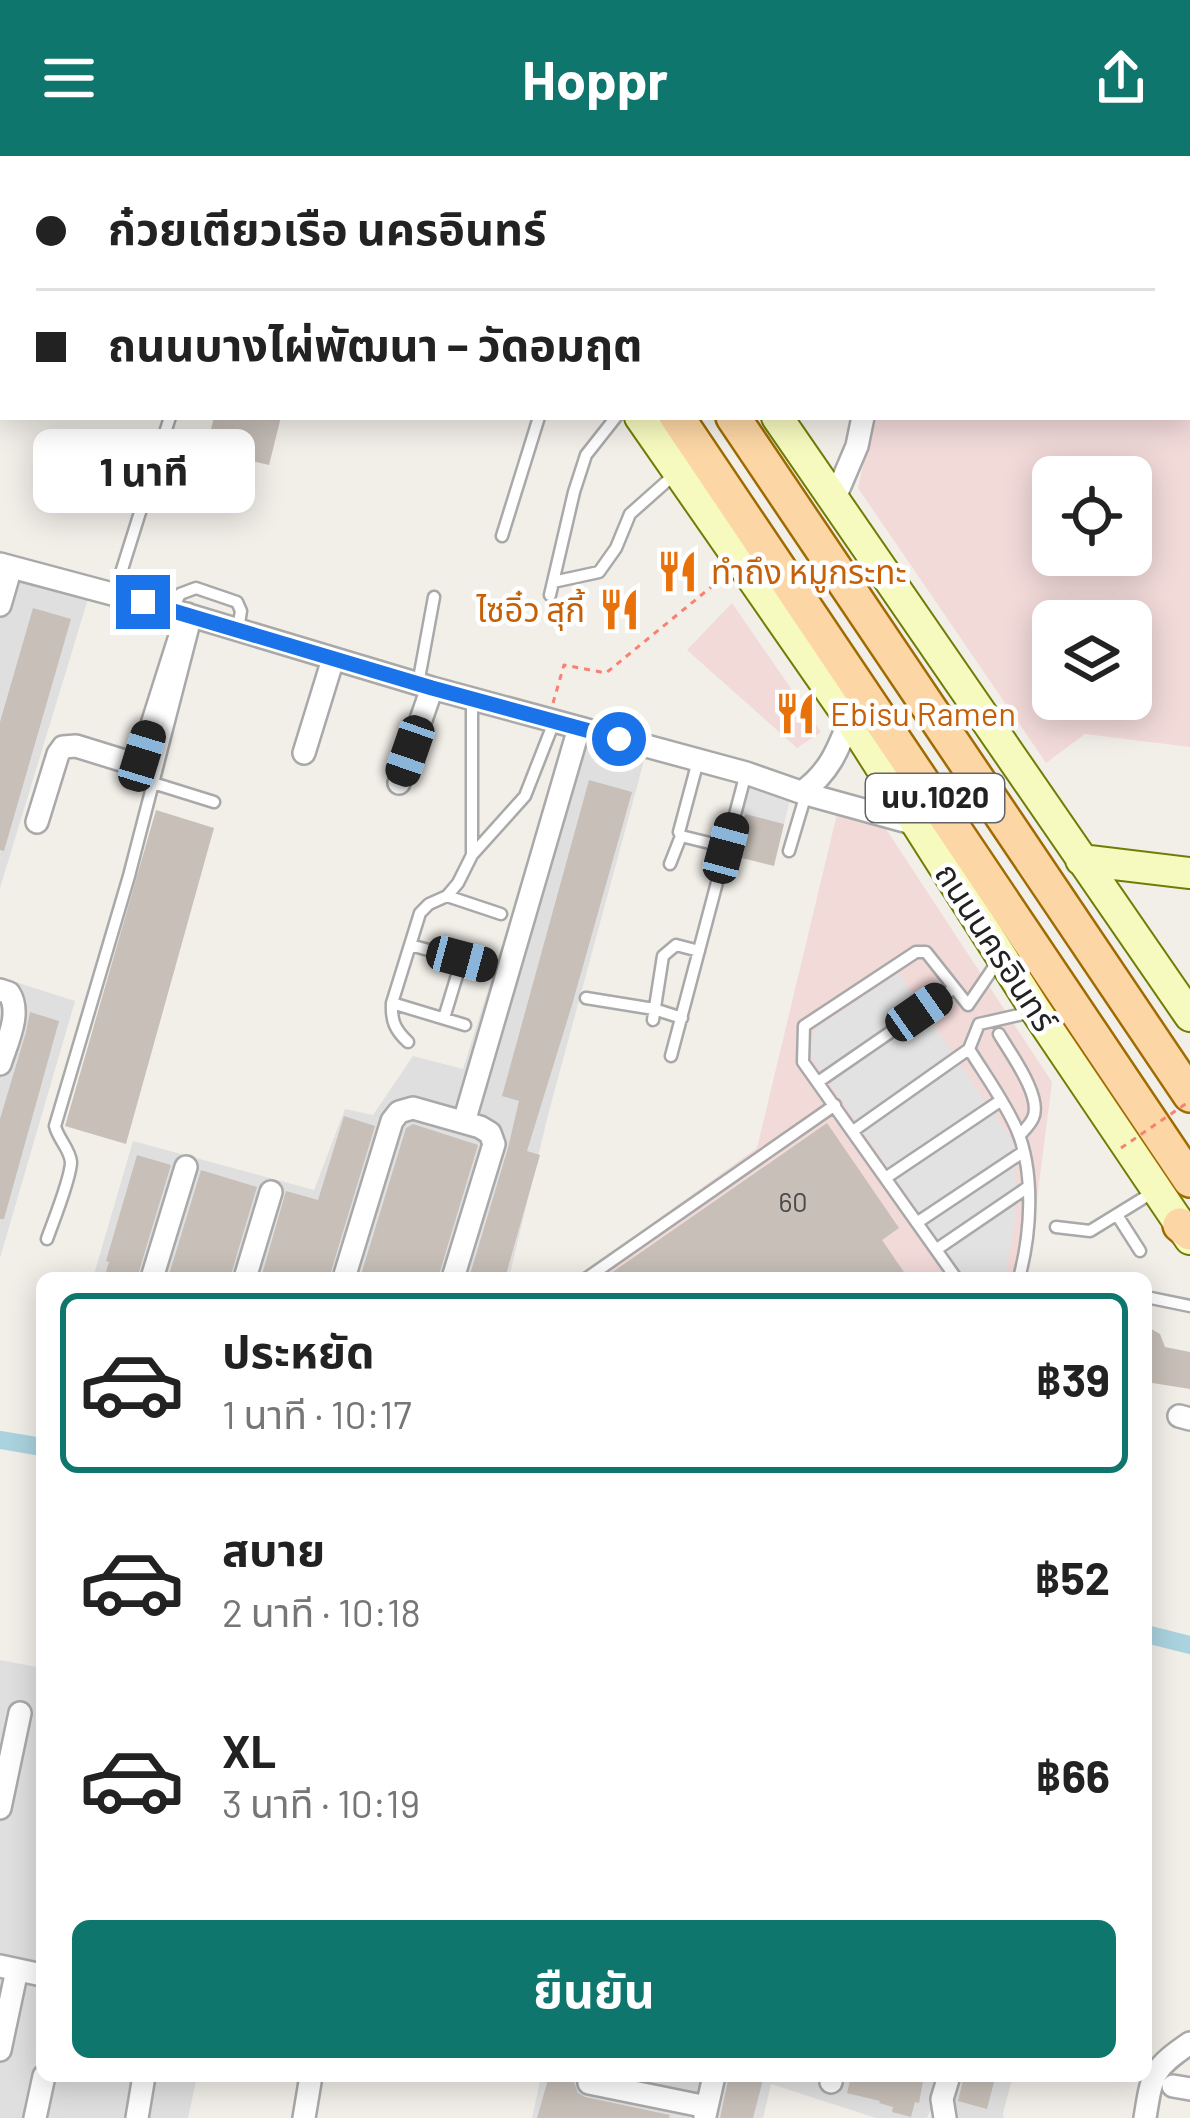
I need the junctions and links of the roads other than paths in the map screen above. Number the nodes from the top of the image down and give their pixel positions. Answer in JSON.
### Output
{"nodes":[{"id":1,"x":169,"y":420,"type":"edge"},
{"id":2,"x":538,"y":420,"type":"edge"},
{"id":3,"x":614,"y":420,"type":"edge"},
{"id":4,"x":642,"y":420,"type":"edge"},
{"id":5,"x":679,"y":420,"type":"edge"},
{"id":6,"x":736,"y":420,"type":"edge"},
{"id":7,"x":779,"y":420,"type":"edge"},
{"id":8,"x":862,"y":420,"type":"edge"},
{"id":9,"x":678,"y":472,"type":"junction"},
{"id":10,"x":834,"y":500,"type":"junction"},
{"id":11,"x":502,"y":536,"type":"dead end"},
{"id":12,"x":5,"y":566,"type":"edge"},
{"id":13,"x":114,"y":595,"type":"junction"},
{"id":14,"x":434,"y":597,"type":"dead end"},
{"id":15,"x":0,"y":605,"type":"edge"},
{"id":16,"x":185,"y":614,"type":"junction"},
{"id":17,"x":333,"y":659,"type":"junction"},
{"id":18,"x":425,"y":686,"type":"junction"},
{"id":19,"x":472,"y":700,"type":"junction"},
{"id":20,"x":850,"y":719,"type":"junction"},
{"id":21,"x":551,"y":721,"type":"junction"},
{"id":22,"x":579,"y":728,"type":"junction"},
{"id":23,"x":304,"y":753,"type":"dead end"},
{"id":24,"x":698,"y":761,"type":"junction"},
{"id":25,"x":746,"y":773,"type":"junction"},
{"id":26,"x":153,"y":783,"type":"junction"},
{"id":27,"x":399,"y":783,"type":"dead end"},
{"id":28,"x":804,"y":793,"type":"junction"},
{"id":29,"x":214,"y":802,"type":"dead end"},
{"id":30,"x":38,"y":822,"type":"dead end"},
{"id":31,"x":916,"y":824,"type":"junction"},
{"id":32,"x":681,"y":836,"type":"junction"},
{"id":33,"x":726,"y":848,"type":"junction"},
{"id":34,"x":789,"y":851,"type":"dead end"},
{"id":35,"x":472,"y":855,"type":"junction"},
{"id":36,"x":1081,"y":860,"type":"junction"},
{"id":37,"x":670,"y":864,"type":"dead end"},
{"id":38,"x":1175,"y":871,"type":"edge"},
{"id":39,"x":447,"y":896,"type":"junction"},
{"id":40,"x":501,"y":914,"type":"dead end"},
{"id":41,"x":1120,"y":917,"type":"junction"},
{"id":42,"x":410,"y":945,"type":"junction"},
{"id":43,"x":699,"y":951,"type":"junction"},
{"id":44,"x":1000,"y":957,"type":"junction"},
{"id":45,"x":462,"y":959,"type":"junction"},
{"id":46,"x":491,"y":967,"type":"dead end"},
{"id":47,"x":953,"y":988,"type":"junction"},
{"id":48,"x":0,"y":990,"type":"edge"},
{"id":49,"x":586,"y":998,"type":"dead end"},
{"id":50,"x":392,"y":1003,"type":"junction"},
{"id":51,"x":1036,"y":1011,"type":"junction"},
{"id":52,"x":653,"y":1015,"type":"junction"},
{"id":53,"x":1190,"y":1016,"type":"edge"},
{"id":54,"x":444,"y":1018,"type":"junction"},
{"id":55,"x":682,"y":1018,"type":"junction"},
{"id":56,"x":465,"y":1025,"type":"dead end"},
{"id":57,"x":999,"y":1034,"type":"dead end"},
{"id":58,"x":408,"y":1042,"type":"dead end"},
{"id":59,"x":969,"y":1049,"type":"junction"},
{"id":60,"x":671,"y":1056,"type":"dead end"},
{"id":61,"x":0,"y":1064,"type":"edge"},
{"id":62,"x":818,"y":1082,"type":"junction"},
{"id":63,"x":1190,"y":1098,"type":"edge"},
{"id":64,"x":1000,"y":1101,"type":"junction"},
{"id":65,"x":835,"y":1105,"type":"junction"},
{"id":66,"x":464,"y":1122,"type":"junction"},
{"id":67,"x":853,"y":1131,"type":"junction"},
{"id":68,"x":1020,"y":1135,"type":"junction"},
{"id":69,"x":1023,"y":1152,"type":"junction"},
{"id":70,"x":186,"y":1167,"type":"dead end"},
{"id":71,"x":886,"y":1178,"type":"junction"},
{"id":72,"x":1190,"y":1180,"type":"edge"},
{"id":73,"x":1028,"y":1187,"type":"junction"},
{"id":74,"x":1157,"y":1190,"type":"junction"},
{"id":75,"x":271,"y":1192,"type":"dead end"},
{"id":76,"x":1117,"y":1215,"type":"junction"},
{"id":77,"x":918,"y":1222,"type":"junction"},
{"id":78,"x":1056,"y":1227,"type":"dead end"},
{"id":79,"x":1187,"y":1232,"type":"edge"},
{"id":80,"x":47,"y":1239,"type":"dead end"},
{"id":81,"x":937,"y":1249,"type":"junction"},
{"id":82,"x":1140,"y":1251,"type":"dead end"},
{"id":83,"x":154,"y":1272,"type":"edge"},
{"id":84,"x":246,"y":1272,"type":"edge"},
{"id":85,"x":346,"y":1272,"type":"edge"},
{"id":86,"x":455,"y":1272,"type":"edge"},
{"id":87,"x":596,"y":1272,"type":"edge"},
{"id":88,"x":952,"y":1272,"type":"edge"},
{"id":89,"x":1020,"y":1272,"type":"edge"},
{"id":90,"x":1152,"y":1298,"type":"edge"},
{"id":91,"x":1190,"y":1306,"type":"edge"},
{"id":92,"x":20,"y":1713,"type":"dead end"},
{"id":93,"x":0,"y":1808,"type":"edge"},
{"id":94,"x":9,"y":1968,"type":"edge"},
{"id":95,"x":1190,"y":2043,"type":"edge"},
{"id":96,"x":0,"y":2050,"type":"edge"},
{"id":97,"x":43,"y":2082,"type":"edge"},
{"id":98,"x":143,"y":2082,"type":"edge"},
{"id":99,"x":310,"y":2082,"type":"edge"},
{"id":100,"x":712,"y":2082,"type":"edge"},
{"id":101,"x":947,"y":2082,"type":"edge"},
{"id":102,"x":589,"y":2083,"type":"dead end"},
{"id":103,"x":705,"y":2113,"type":"edge"},
{"id":104,"x":35,"y":2118,"type":"edge"},
{"id":105,"x":137,"y":2118,"type":"edge"},
{"id":106,"x":304,"y":2118,"type":"edge"},
{"id":107,"x":945,"y":2118,"type":"edge"},
{"id":108,"x":1145,"y":2118,"type":"edge"}],
"edges":[{"from":1,"to":13,"type":"lane"},
{"from":2,"to":11,"type":"lane"},
{"from":3,"to":9,"type":"lane"},
{"from":4,"to":9,"type":"main road","name":"ถนนนครอินทร์","number":"นบ.1020"},
{"from":5,"to":72,"type":"main road","name":"ถนนนครอินทร์","number":"นบ.1020"},
{"from":6,"to":63,"type":"main road","number":"นบ.1020"},
{"from":7,"to":10,"type":"main road","number":"นบ.1020"},
{"from":8,"to":10,"type":"street"},
{"from":9,"to":20,"type":"main road","name":"ถนนนครอินทร์","number":"นบ.1020"},
{"from":10,"to":36,"type":"main road","number":"นบ.1020"},
{"from":12,"to":13,"type":"street"},
{"from":12,"to":15,"type":"street"},
{"from":13,"to":16,"type":"street"},
{"from":14,"to":18,"type":"lane"},
{"from":16,"to":17,"type":"street"},
{"from":16,"to":26,"type":"lane"},
{"from":16,"to":30,"type":"street"},
{"from":17,"to":18,"type":"street"},
{"from":17,"to":23,"type":"street"},
{"from":18,"to":19,"type":"street"},
{"from":18,"to":27,"type":"street"},
{"from":19,"to":21,"type":"street"},
{"from":19,"to":35,"type":"lane"},
{"from":20,"to":28,"type":"street"},
{"from":20,"to":31,"type":"main road","name":"ถนนนครอินทร์","number":"นบ.1020"},
{"from":21,"to":22,"type":"street"},
{"from":21,"to":35,"type":"lane"},
{"from":22,"to":24,"type":"street"},
{"from":22,"to":66,"type":"street"},
{"from":24,"to":25,"type":"street"},
{"from":24,"to":32,"type":"lane"},
{"from":25,"to":28,"type":"street"},
{"from":25,"to":33,"type":"lane"},
{"from":26,"to":29,"type":"lane"},
{"from":26,"to":80,"type":"lane"},
{"from":28,"to":31,"type":"street"},
{"from":28,"to":34,"type":"lane"},
{"from":31,"to":44,"type":"main road","name":"ถนนนครอินทร์","number":"นบ.1020"},
{"from":32,"to":33,"type":"lane"},
{"from":32,"to":37,"type":"lane"},
{"from":33,"to":43,"type":"lane"},
{"from":35,"to":39,"type":"lane"},
{"from":36,"to":38,"type":"main road"},
{"from":36,"to":41,"type":"main road","number":"นบ.1020"},
{"from":38,"to":41,"type":"main road"},
{"from":39,"to":40,"type":"lane"},
{"from":39,"to":42,"type":"lane"},
{"from":41,"to":53,"type":"main road","number":"นบ.1020"},
{"from":42,"to":45,"type":"lane"},
{"from":42,"to":50,"type":"lane"},
{"from":43,"to":52,"type":"lane"},
{"from":43,"to":55,"type":"lane"},
{"from":44,"to":47,"type":"lane"},
{"from":44,"to":51,"type":"main road","name":"ถนนนครอินทร์","number":"นบ.1020"},
{"from":45,"to":46,"type":"lane"},
{"from":45,"to":54,"type":"lane"},
{"from":47,"to":62,"type":"lane"},
{"from":47,"to":62,"type":"lane"},
{"from":48,"to":61,"type":"street"},
{"from":49,"to":52,"type":"lane"},
{"from":50,"to":54,"type":"lane"},
{"from":50,"to":58,"type":"lane"},
{"from":51,"to":59,"type":"lane"},
{"from":51,"to":74,"type":"main road","name":"ถนนนครอินทร์","number":"นบ.1020"},
{"from":52,"to":55,"type":"lane"},
{"from":54,"to":56,"type":"lane"},
{"from":55,"to":60,"type":"lane"},
{"from":57,"to":68,"type":"lane"},
{"from":59,"to":64,"type":"lane"},
{"from":59,"to":67,"type":"lane"},
{"from":62,"to":65,"type":"lane"},
{"from":64,"to":68,"type":"lane"},
{"from":64,"to":71,"type":"lane"},
{"from":65,"to":67,"type":"lane"},
{"from":65,"to":87,"type":"lane"},
{"from":66,"to":85,"type":"street"},
{"from":66,"to":86,"type":"street"},
{"from":67,"to":71,"type":"lane"},
{"from":68,"to":69,"type":"lane"},
{"from":69,"to":73,"type":"lane"},
{"from":69,"to":77,"type":"lane"},
{"from":70,"to":83,"type":"street"},
{"from":71,"to":77,"type":"lane"},
{"from":73,"to":81,"type":"lane"},
{"from":73,"to":89,"type":"lane"},
{"from":74,"to":76,"type":"lane"},
{"from":74,"to":79,"type":"main road","name":"ถนนนครอินทร์","number":"นบ.1020"},
{"from":75,"to":84,"type":"street"},
{"from":76,"to":78,"type":"lane"},
{"from":76,"to":82,"type":"lane"},
{"from":77,"to":81,"type":"lane"},
{"from":81,"to":88,"type":"lane"},
{"from":90,"to":91,"type":"lane"},
{"from":92,"to":93,"type":"street"},
{"from":94,"to":96,"type":"street"},
{"from":95,"to":108,"type":"street"},
{"from":97,"to":104,"type":"street"},
{"from":98,"to":105,"type":"street"},
{"from":99,"to":106,"type":"street"},
{"from":100,"to":103,"type":"street"},
{"from":101,"to":107,"type":"street"},
{"from":102,"to":103,"type":"street"}]}
